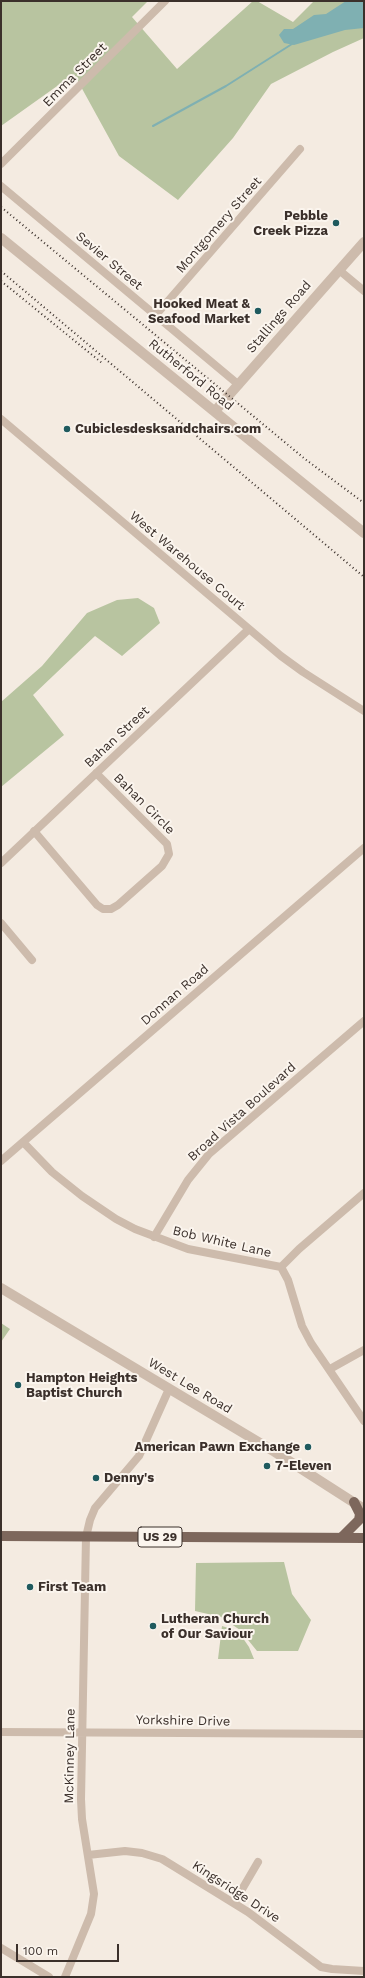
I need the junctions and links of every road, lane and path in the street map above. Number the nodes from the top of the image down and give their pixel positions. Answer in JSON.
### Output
{"nodes":[{"id":1,"x":165,"y":1,"type":"edge"},
{"id":2,"x":300,"y":150,"type":"dead end"},
{"id":3,"x":1,"y":164,"type":"edge"},
{"id":4,"x":1,"y":186,"type":"edge"},
{"id":5,"x":1,"y":238,"type":"edge"},
{"id":6,"x":364,"y":242,"type":"edge"},
{"id":7,"x":339,"y":270,"type":"junction"},
{"id":8,"x":364,"y":290,"type":"edge"},
{"id":9,"x":155,"y":316,"type":"junction"},
{"id":10,"x":238,"y":385,"type":"junction"},
{"id":11,"x":215,"y":411,"type":"junction"},
{"id":12,"x":1,"y":419,"type":"edge"},
{"id":13,"x":364,"y":533,"type":"edge"},
{"id":14,"x":249,"y":629,"type":"junction"},
{"id":15,"x":364,"y":711,"type":"edge"},
{"id":16,"x":96,"y":773,"type":"junction"},
{"id":17,"x":34,"y":831,"type":"junction"},
{"id":18,"x":364,"y":848,"type":"edge"},
{"id":19,"x":1,"y":863,"type":"edge"},
{"id":20,"x":1,"y":923,"type":"edge"},
{"id":21,"x":32,"y":960,"type":"dead end"},
{"id":22,"x":364,"y":1021,"type":"edge"},
{"id":23,"x":22,"y":1142,"type":"junction"},
{"id":24,"x":1,"y":1161,"type":"edge"},
{"id":25,"x":364,"y":1193,"type":"edge"},
{"id":26,"x":154,"y":1237,"type":"junction"},
{"id":27,"x":281,"y":1267,"type":"junction"},
{"id":28,"x":1,"y":1288,"type":"edge"},
{"id":29,"x":364,"y":1350,"type":"edge"},
{"id":30,"x":330,"y":1369,"type":"junction"},
{"id":31,"x":169,"y":1389,"type":"junction"},
{"id":32,"x":364,"y":1421,"type":"edge"},
{"id":33,"x":354,"y":1502,"type":"junction"},
{"id":34,"x":364,"y":1509,"type":"edge"},
{"id":35,"x":87,"y":1533,"type":"junction"},
{"id":36,"x":1,"y":1536,"type":"edge"},
{"id":37,"x":341,"y":1538,"type":"junction"},
{"id":38,"x":364,"y":1538,"type":"edge"},
{"id":39,"x":1,"y":1732,"type":"edge"},
{"id":40,"x":82,"y":1732,"type":"junction"},
{"id":41,"x":364,"y":1734,"type":"edge"},
{"id":42,"x":88,"y":1855,"type":"junction"},
{"id":43,"x":258,"y":1862,"type":"dead end"},
{"id":44,"x":234,"y":1903,"type":"junction"},
{"id":45,"x":1,"y":1948,"type":"edge"},
{"id":46,"x":364,"y":1971,"type":"edge"},
{"id":47,"x":49,"y":1977,"type":"edge"},
{"id":48,"x":65,"y":1977,"type":"edge"}],
"edges":[{"from":1,"to":3,"type":"street","name":"Emma Street"},
{"from":2,"to":9,"type":"street","name":"Montgomery Street"},
{"from":4,"to":9,"type":"street","name":"Sevier Street"},
{"from":5,"to":11,"type":"street","name":"Rutherford Road"},
{"from":6,"to":7,"type":"street","name":"Stallings Road"},
{"from":7,"to":8,"type":"street"},
{"from":7,"to":10,"type":"street","name":"Stallings Road"},
{"from":9,"to":10,"type":"street","name":"Sevier Street"},
{"from":10,"to":11,"type":"street","name":"Stallings Road"},
{"from":11,"to":13,"type":"street","name":"Rutherford Road"},
{"from":12,"to":14,"type":"street","name":"West Warehouse Court"},
{"from":14,"to":15,"type":"street","name":"West Warehouse Court"},
{"from":14,"to":16,"type":"street","name":"Bahan Street"},
{"from":16,"to":17,"type":"street","name":"Bahan Street"},
{"from":16,"to":17,"type":"street","name":"Bahan Circle"},
{"from":17,"to":19,"type":"street","name":"Bahan Street"},
{"from":18,"to":23,"type":"street","name":"Donnan Road"},
{"from":20,"to":21,"type":"street"},
{"from":22,"to":26,"type":"street","name":"Broad Vista Boulevard"},
{"from":23,"to":24,"type":"street","name":"Donnan Road"},
{"from":23,"to":26,"type":"street","name":"Bob White Lane"},
{"from":25,"to":27,"type":"street"},
{"from":26,"to":27,"type":"street","name":"Bob White Lane"},
{"from":27,"to":30,"type":"street"},
{"from":28,"to":31,"type":"street","name":"West Lee Road"},
{"from":29,"to":30,"type":"street"},
{"from":30,"to":32,"type":"street"},
{"from":31,"to":33,"type":"street","name":"West Lee Road"},
{"from":31,"to":35,"type":"street","name":"McKinney Lane"},
{"from":33,"to":34,"type":"street","name":"West Lee Road"},
{"from":33,"to":37,"type":"main road"},
{"from":35,"to":36,"type":"main road","number":"US 29"},
{"from":35,"to":37,"type":"main road","number":"US 29"},
{"from":35,"to":40,"type":"street","name":"McKinney Lane"},
{"from":37,"to":38,"type":"main road","number":"US 29"},
{"from":39,"to":40,"type":"street","name":"Yorkshire Drive"},
{"from":40,"to":41,"type":"street","name":"Yorkshire Drive"},
{"from":40,"to":42,"type":"street","name":"McKinney Lane"},
{"from":42,"to":44,"type":"street","name":"Kingsridge Drive"},
{"from":42,"to":48,"type":"street","name":"McKinney Lane"},
{"from":43,"to":44,"type":"street"},
{"from":44,"to":46,"type":"street","name":"Kingsridge Drive"},
{"from":45,"to":47,"type":"street"}]}
